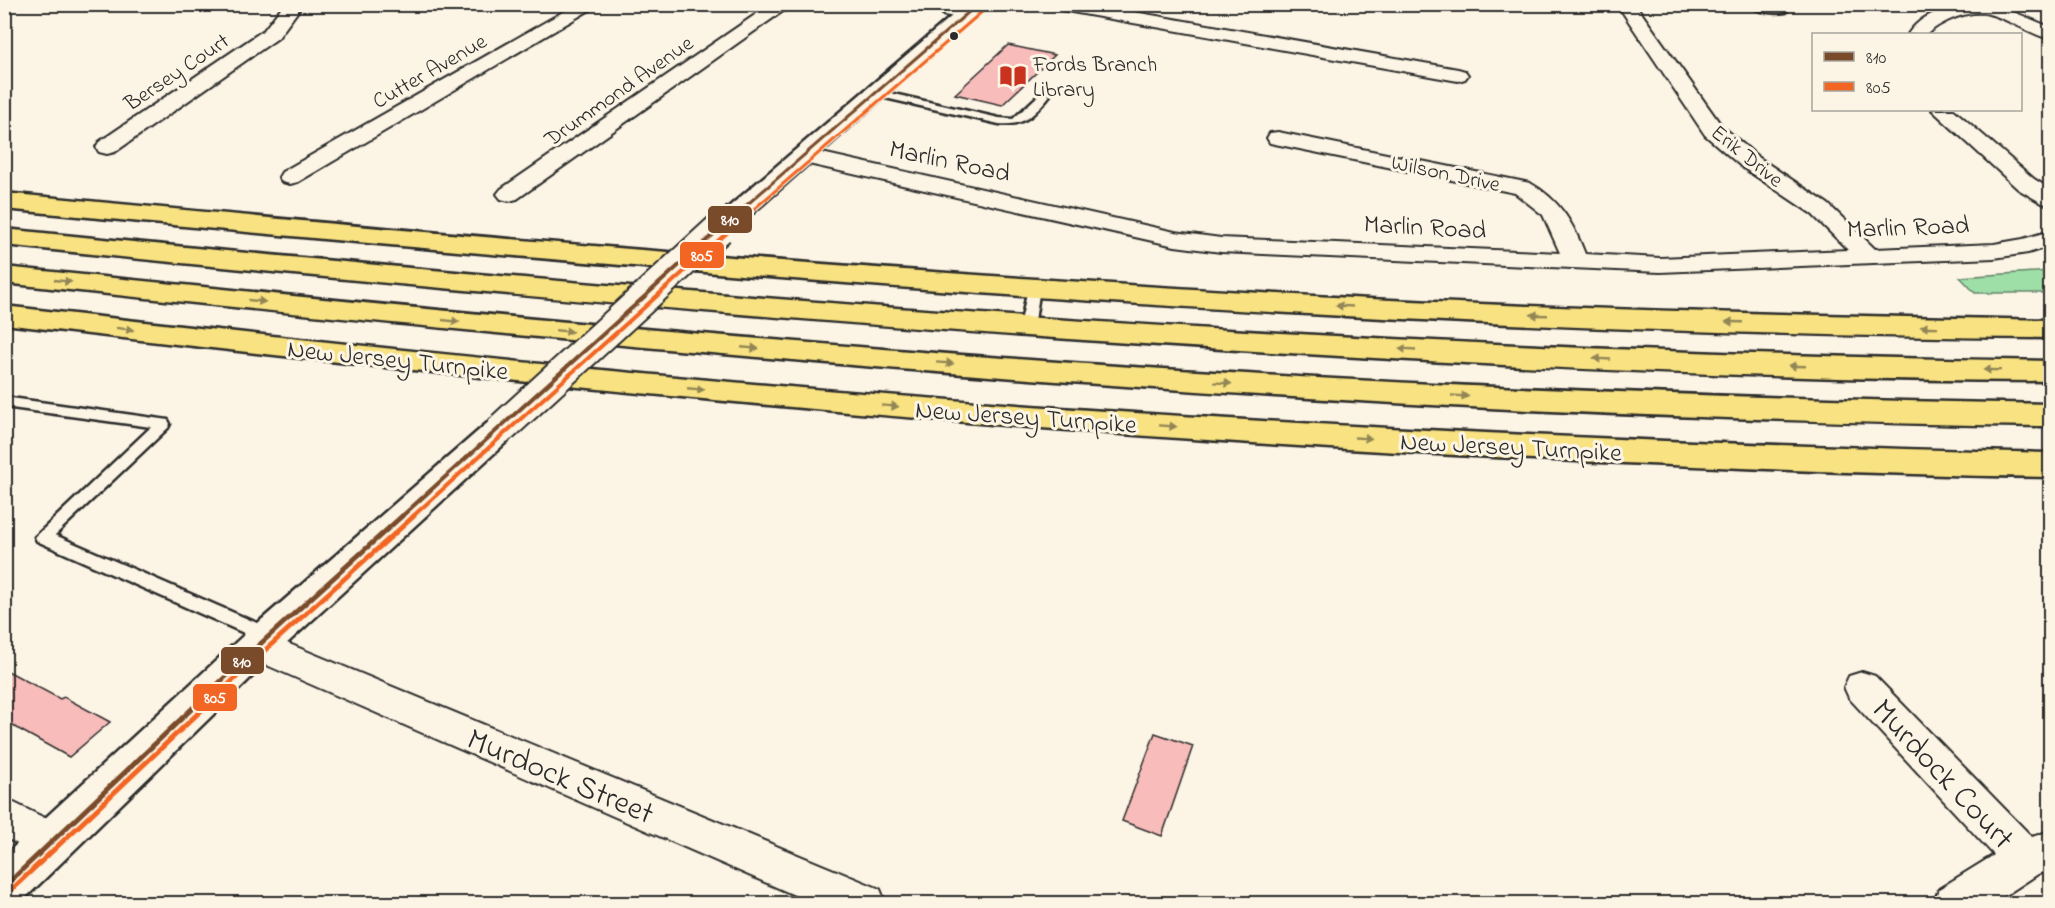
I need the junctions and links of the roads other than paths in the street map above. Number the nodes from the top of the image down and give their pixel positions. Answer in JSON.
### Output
{"nodes":[{"id":1,"x":294,"y":4,"type":"edge"},
{"id":2,"x":591,"y":4,"type":"edge"},
{"id":3,"x":784,"y":4,"type":"edge"},
{"id":4,"x":1055,"y":4,"type":"edge"},
{"id":5,"x":1626,"y":4,"type":"edge"},
{"id":6,"x":1750,"y":4,"type":"edge"},
{"id":7,"x":1785,"y":4,"type":"edge"},
{"id":8,"x":1979,"y":6,"type":"edge"},
{"id":9,"x":965,"y":8,"type":"edge"},
{"id":10,"x":1918,"y":33,"type":"edge"},
{"id":11,"x":2050,"y":33,"type":"edge"},
{"id":12,"x":1458,"y":75,"type":"dead end"},
{"id":13,"x":876,"y":93,"type":"junction"},
{"id":14,"x":1045,"y":95,"type":"dead end"},
{"id":15,"x":1943,"y":111,"type":"edge"},
{"id":16,"x":1278,"y":138,"type":"dead end"},
{"id":17,"x":107,"y":147,"type":"dead end"},
{"id":18,"x":804,"y":156,"type":"junction"},
{"id":19,"x":290,"y":177,"type":"dead end"},
{"id":20,"x":509,"y":194,"type":"dead end"},
{"id":21,"x":2050,"y":198,"type":"edge"},
{"id":22,"x":4,"y":201,"type":"edge"},
{"id":23,"x":4,"y":237,"type":"edge"},
{"id":24,"x":2050,"y":238,"type":"edge"},
{"id":25,"x":1869,"y":256,"type":"junction"},
{"id":26,"x":1575,"y":261,"type":"junction"},
{"id":27,"x":4,"y":275,"type":"edge"},
{"id":28,"x":1034,"y":288,"type":"junction"},
{"id":29,"x":4,"y":315,"type":"edge"},
{"id":30,"x":1027,"y":327,"type":"junction"},
{"id":31,"x":2050,"y":329,"type":"edge"},
{"id":32,"x":2050,"y":371,"type":"edge"},
{"id":33,"x":4,"y":402,"type":"edge"},
{"id":34,"x":2050,"y":415,"type":"edge"},
{"id":35,"x":2050,"y":465,"type":"edge"},
{"id":36,"x":258,"y":646,"type":"junction"},
{"id":37,"x":1863,"y":687,"type":"dead end"},
{"id":38,"x":4,"y":816,"type":"edge"},
{"id":39,"x":51,"y":842,"type":"junction"},
{"id":40,"x":2038,"y":854,"type":"edge"},
{"id":41,"x":4,"y":887,"type":"edge"},
{"id":42,"x":865,"y":903,"type":"edge"},
{"id":43,"x":1953,"y":903,"type":"edge"}],
"edges":[{"from":1,"to":17,"type":"street","name":"Bersey Court"},
{"from":2,"to":19,"type":"street","name":"Cutter Avenue"},
{"from":3,"to":20,"type":"street","name":"Drummond Avenue"},
{"from":4,"to":12,"type":"street"},
{"from":5,"to":25,"type":"street","name":"Erik Drive"},
{"from":6,"to":7,"type":"lane"},
{"from":8,"to":10,"type":"street"},
{"from":8,"to":11,"type":"street"},
{"from":9,"to":13,"type":"street"},
{"from":13,"to":14,"type":"lane"},
{"from":13,"to":18,"type":"street"},
{"from":15,"to":21,"type":"street"},
{"from":16,"to":26,"type":"street","name":"Wilson Drive"},
{"from":18,"to":26,"type":"street","name":"Marlin Road"},
{"from":18,"to":36,"type":"street","bridge":true},
{"from":22,"to":28,"type":"highway"},
{"from":23,"to":30,"type":"highway"},
{"from":24,"to":25,"type":"street","name":"Marlin Road"},
{"from":25,"to":26,"type":"street","name":"Marlin Road"},
{"from":27,"to":34,"type":"highway","name":"New Jersey Turnpike","one_way":true},
{"from":28,"to":30,"type":"lane"},
{"from":31,"to":28,"type":"highway","one_way":true},
{"from":29,"to":35,"type":"highway","name":"New Jersey Turnpike","one_way":true},
{"from":32,"to":30,"type":"highway","one_way":true},
{"from":33,"to":36,"type":"lane"},
{"from":36,"to":39,"type":"street"},
{"from":36,"to":42,"type":"street","name":"Murdock Street"},
{"from":37,"to":40,"type":"street","name":"Murdock Court"},
{"from":38,"to":39,"type":"street"},
{"from":39,"to":41,"type":"street"},
{"from":40,"to":43,"type":"street"}]}
